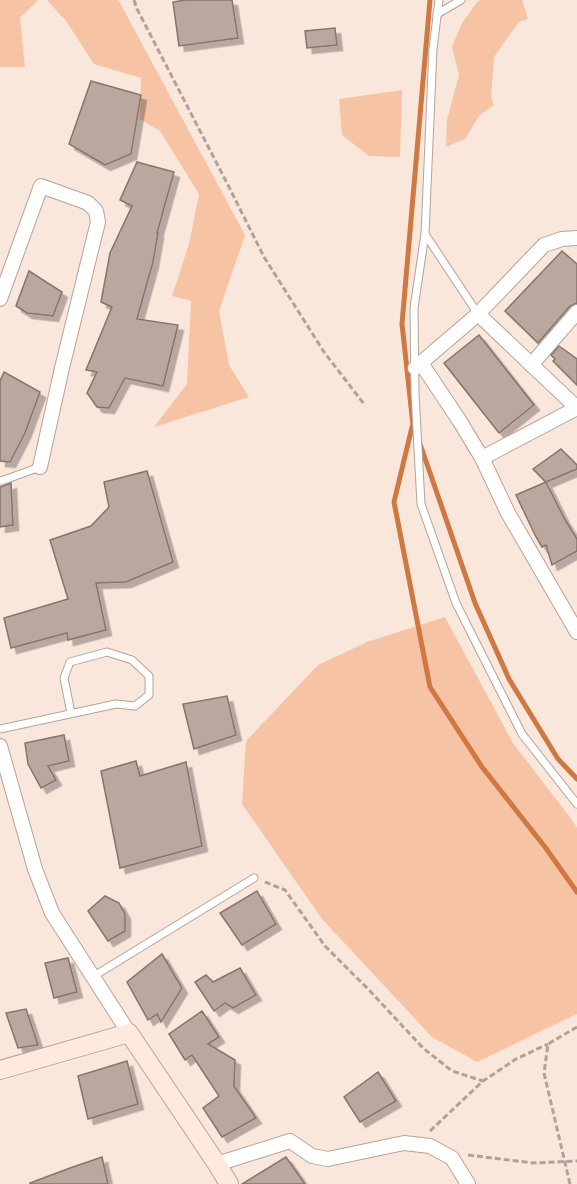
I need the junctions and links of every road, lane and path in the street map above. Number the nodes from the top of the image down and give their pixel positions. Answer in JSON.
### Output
{"nodes":[{"id":1,"x":134,"y":0,"type":"edge"},
{"id":2,"x":439,"y":0,"type":"edge"},
{"id":3,"x":461,"y":0,"type":"edge"},
{"id":4,"x":437,"y":14,"type":"junction"},
{"id":5,"x":425,"y":234,"type":"junction"},
{"id":6,"x":577,"y":238,"type":"edge"},
{"id":7,"x":0,"y":299,"type":"edge"},
{"id":8,"x":577,"y":312,"type":"edge"},
{"id":9,"x":478,"y":314,"type":"junction"},
{"id":10,"x":418,"y":365,"type":"junction"},
{"id":11,"x":531,"y":365,"type":"junction"},
{"id":12,"x":363,"y":404,"type":"dead end"},
{"id":13,"x":577,"y":408,"type":"edge"},
{"id":14,"x":482,"y":458,"type":"junction"},
{"id":15,"x":40,"y":466,"type":"joint"},
{"id":16,"x":0,"y":481,"type":"edge"},
{"id":17,"x":577,"y":632,"type":"edge"},
{"id":18,"x":71,"y":713,"type":"junction"},
{"id":19,"x":0,"y":729,"type":"edge"},
{"id":20,"x":0,"y":746,"type":"edge"},
{"id":21,"x":6,"y":789,"type":"edge"},
{"id":22,"x":577,"y":804,"type":"edge"},
{"id":23,"x":254,"y":878,"type":"joint"},
{"id":24,"x":94,"y":976,"type":"junction"},
{"id":25,"x":577,"y":1027,"type":"edge"},
{"id":26,"x":129,"y":1033,"type":"junction"},
{"id":27,"x":548,"y":1044,"type":"junction"},
{"id":28,"x":0,"y":1070,"type":"edge"},
{"id":29,"x":483,"y":1080,"type":"junction"},
{"id":30,"x":412,"y":1144,"type":"junction"},
{"id":31,"x":443,"y":1153,"type":"junction"},
{"id":32,"x":566,"y":1161,"type":"junction"},
{"id":33,"x":577,"y":1161,"type":"edge"},
{"id":34,"x":217,"y":1164,"type":"junction"},
{"id":35,"x":229,"y":1184,"type":"edge"},
{"id":36,"x":468,"y":1184,"type":"edge"},
{"id":37,"x":570,"y":1184,"type":"edge"}],
"edges":[{"from":1,"to":12,"type":"path"},
{"from":2,"to":4,"type":"lane"},
{"from":3,"to":4,"type":"lane"},
{"from":4,"to":5,"type":"lane"},
{"from":5,"to":9,"type":"lane"},
{"from":5,"to":10,"type":"lane"},
{"from":6,"to":9,"type":"street"},
{"from":7,"to":15,"type":"street"},
{"from":8,"to":11,"type":"street"},
{"from":9,"to":10,"type":"street"},
{"from":9,"to":11,"type":"street"},
{"from":10,"to":14,"type":"street"},
{"from":10,"to":22,"type":"lane"},
{"from":11,"to":13,"type":"street"},
{"from":13,"to":14,"type":"street"},
{"from":14,"to":17,"type":"street"},
{"from":15,"to":16,"type":"lane"},
{"from":18,"to":18,"type":"lane"},
{"from":18,"to":19,"type":"lane"},
{"from":20,"to":21,"type":"street"},
{"from":21,"to":24,"type":"street"},
{"from":23,"to":24,"type":"lane"},
{"from":23,"to":29,"type":"path"},
{"from":24,"to":26,"type":"street"},
{"from":25,"to":27,"type":"path"},
{"from":26,"to":28,"type":"street"},
{"from":26,"to":34,"type":"street"},
{"from":27,"to":29,"type":"path"},
{"from":27,"to":32,"type":"path"},
{"from":29,"to":30,"type":"path"},
{"from":30,"to":31,"type":"street"},
{"from":30,"to":34,"type":"street"},
{"from":31,"to":32,"type":"path"},
{"from":31,"to":36,"type":"street"},
{"from":32,"to":33,"type":"path"},
{"from":32,"to":37,"type":"path"},
{"from":34,"to":35,"type":"street"}]}
